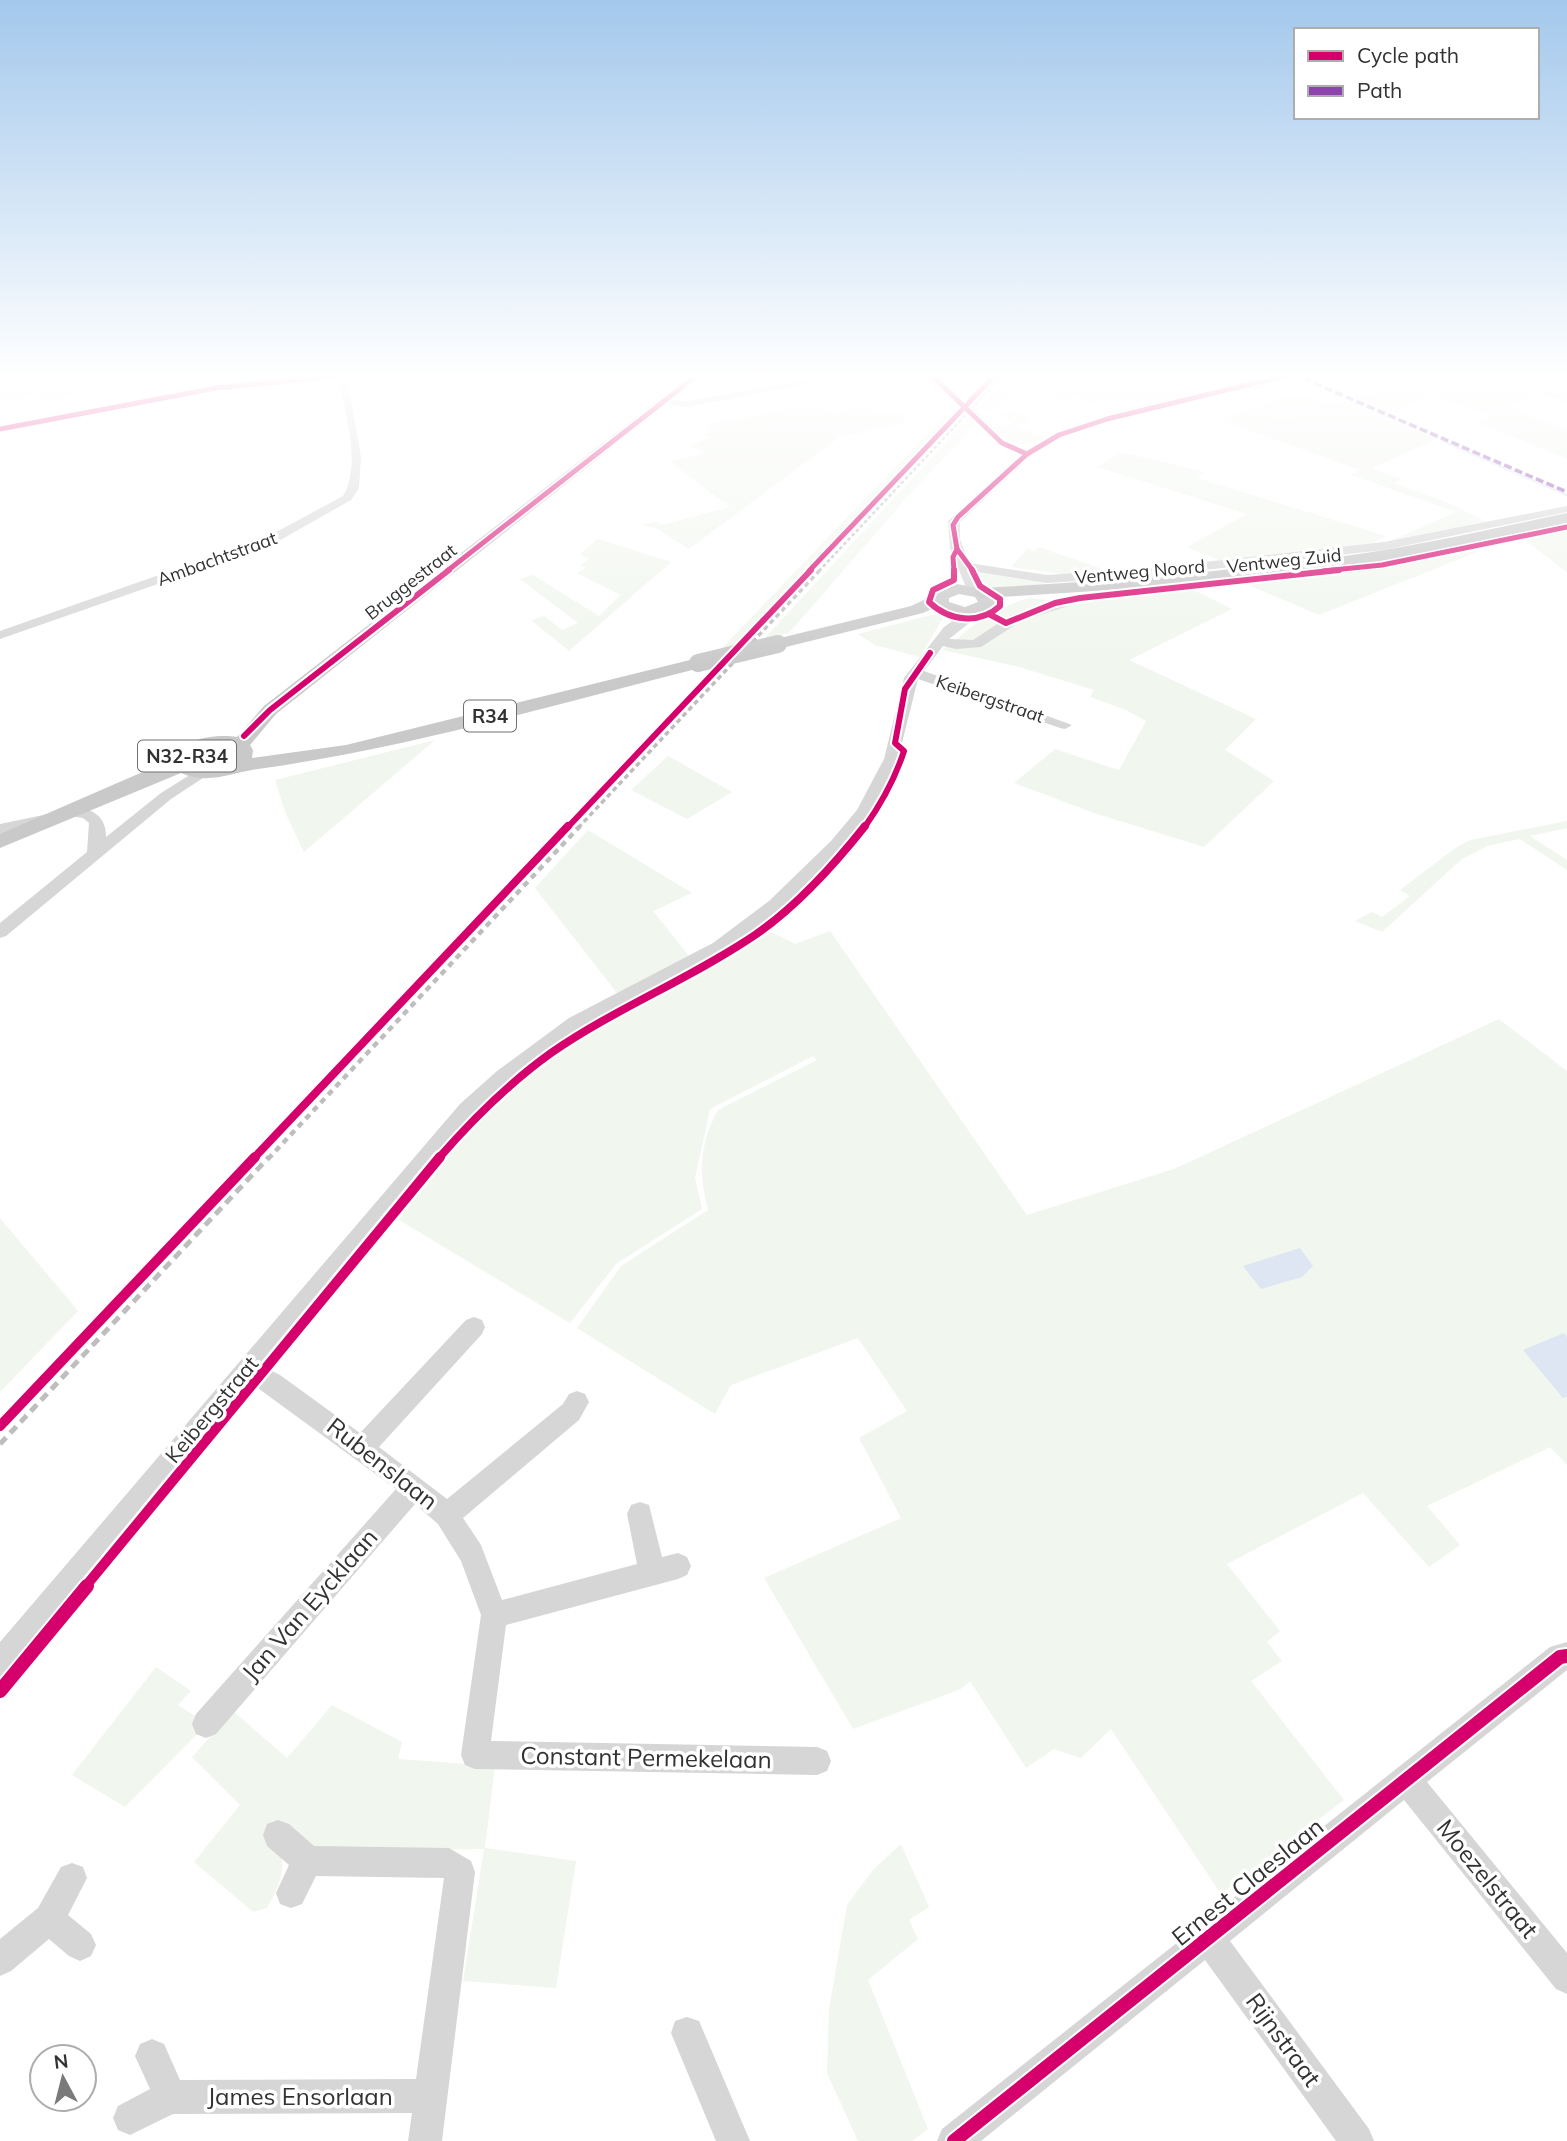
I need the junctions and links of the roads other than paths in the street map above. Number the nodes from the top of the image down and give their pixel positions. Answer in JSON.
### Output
{"nodes":[{"id":1,"x":356,"y":473,"type":"edge"},
{"id":2,"x":573,"y":473,"type":"edge"},
{"id":3,"x":1006,"y":473,"type":"edge"},
{"id":4,"x":1567,"y":509,"type":"edge"},
{"id":5,"x":1567,"y":518,"type":"edge"},
{"id":6,"x":1567,"y":527,"type":"edge"},
{"id":7,"x":962,"y":568,"type":"junction"},
{"id":8,"x":975,"y":597,"type":"junction"},
{"id":9,"x":946,"y":606,"type":"junction"},
{"id":10,"x":0,"y":635,"type":"edge"},
{"id":11,"x":945,"y":636,"type":"junction"},
{"id":12,"x":915,"y":673,"type":"junction"},
{"id":13,"x":270,"y":710,"type":"junction"},
{"id":14,"x":1065,"y":725,"type":"dead end"},
{"id":15,"x":218,"y":741,"type":"junction"},
{"id":16,"x":242,"y":747,"type":"junction"},
{"id":17,"x":281,"y":762,"type":"junction"},
{"id":18,"x":192,"y":764,"type":"junction"},
{"id":19,"x":231,"y":768,"type":"junction"},
{"id":20,"x":166,"y":796,"type":"joint"},
{"id":21,"x":57,"y":816,"type":"junction"},
{"id":22,"x":0,"y":830,"type":"edge"},
{"id":23,"x":0,"y":835,"type":"edge"},
{"id":24,"x":0,"y":842,"type":"edge"},
{"id":25,"x":95,"y":855,"type":"junction"},
{"id":26,"x":0,"y":932,"type":"edge"},
{"id":27,"x":474,"y":1326,"type":"dead end"},
{"id":28,"x":246,"y":1369,"type":"junction"},
{"id":29,"x":577,"y":1402,"type":"dead end"},
{"id":30,"x":363,"y":1447,"type":"junction"},
{"id":31,"x":414,"y":1487,"type":"junction"},
{"id":32,"x":640,"y":1514,"type":"dead end"},
{"id":33,"x":447,"y":1515,"type":"junction"},
{"id":34,"x":494,"y":1615,"type":"junction"},
{"id":35,"x":1567,"y":1656,"type":"edge"},
{"id":36,"x":0,"y":1663,"type":"edge"},
{"id":37,"x":206,"y":1724,"type":"dead end"},
{"id":38,"x":475,"y":1755,"type":"joint"},
{"id":39,"x":817,"y":1761,"type":"dead end"},
{"id":40,"x":1406,"y":1780,"type":"junction"},
{"id":41,"x":278,"y":1835,"type":"dead end"},
{"id":42,"x":307,"y":1861,"type":"junction"},
{"id":43,"x":72,"y":1878,"type":"dead end"},
{"id":44,"x":291,"y":1893,"type":"dead end"},
{"id":45,"x":49,"y":1919,"type":"junction"},
{"id":46,"x":1209,"y":1939,"type":"junction"},
{"id":47,"x":80,"y":1945,"type":"dead end"},
{"id":48,"x":0,"y":1961,"type":"edge"},
{"id":49,"x":1567,"y":1978,"type":"edge"},
{"id":50,"x":687,"y":2033,"type":"dead end"},
{"id":51,"x":152,"y":2056,"type":"dead end"},
{"id":52,"x":431,"y":2096,"type":"junction"},
{"id":53,"x":170,"y":2097,"type":"junction"},
{"id":54,"x":130,"y":2118,"type":"dead end"},
{"id":55,"x":425,"y":2141,"type":"edge"},
{"id":56,"x":733,"y":2141,"type":"edge"},
{"id":57,"x":954,"y":2141,"type":"edge"},
{"id":58,"x":1357,"y":2141,"type":"edge"}],
"edges":[{"from":1,"to":10,"type":"street","name":"Ambachtstraat"},
{"from":2,"to":13,"type":"main road","name":"Bruggestraat"},
{"from":3,"to":7,"type":"street"},
{"from":4,"to":7,"type":"street","name":"Ventweg Noord"},
{"from":5,"to":8,"type":"highway"},
{"from":6,"to":11,"type":"street","name":"Ventweg Zuid"},
{"from":7,"to":8,"type":"street"},
{"from":8,"to":9,"type":"main road"},
{"from":8,"to":9,"type":"main road"},
{"from":8,"to":11,"type":"street","name":"Keibergstraat"},
{"from":9,"to":11,"type":"street","name":"Keibergstraat"},
{"from":9,"to":17,"type":"main road","number":"R34","bridge":true},
{"from":11,"to":12,"type":"street","name":"Keibergstraat"},
{"from":12,"to":14,"type":"street","name":"Keibergstraat"},
{"from":12,"to":28,"type":"street","name":"Keibergstraat"},
{"from":13,"to":15,"type":"main road","name":"Bruggestraat"},
{"from":13,"to":16,"type":"main road","name":"Bruggestraat"},
{"from":15,"to":16,"type":"main road","number":"N32-R34"},
{"from":15,"to":18,"type":"main road","number":"N32-R34"},
{"from":16,"to":17,"type":"main road","number":"R34"},
{"from":16,"to":19,"type":"main road","number":"N32-R34"},
{"from":17,"to":19,"type":"main road","number":"R34"},
{"from":18,"to":19,"type":"main road","number":"N32-R34"},
{"from":18,"to":20,"type":"street"},
{"from":18,"to":21,"type":"main road"},
{"from":20,"to":25,"type":"street"},
{"from":21,"to":22,"type":"street"},
{"from":21,"to":23,"type":"main road"},
{"from":21,"to":24,"type":"main road"},
{"from":21,"to":25,"type":"street"},
{"from":25,"to":26,"type":"street"},
{"from":27,"to":30,"type":"street"},
{"from":28,"to":30,"type":"street","name":"Rubenslaan"},
{"from":28,"to":36,"type":"street","name":"Keibergstraat"},
{"from":29,"to":33,"type":"street"},
{"from":30,"to":31,"type":"street","name":"Rubenslaan"},
{"from":31,"to":33,"type":"street","name":"Rubenslaan"},
{"from":31,"to":37,"type":"street","name":"Jan Van Eycklaan"},
{"from":32,"to":34,"type":"street"},
{"from":33,"to":34,"type":"street","name":"Rubenslaan"},
{"from":34,"to":38,"type":"street","name":"Rubenslaan"},
{"from":35,"to":40,"type":"street","name":"Ernest Claeslaan"},
{"from":38,"to":39,"type":"street","name":"Constant Permekelaan"},
{"from":40,"to":46,"type":"street","name":"Ernest Claeslaan"},
{"from":40,"to":49,"type":"street","name":"Moezelstraat"},
{"from":41,"to":42,"type":"street"},
{"from":42,"to":44,"type":"street"},
{"from":42,"to":52,"type":"street"},
{"from":43,"to":45,"type":"street"},
{"from":45,"to":47,"type":"street"},
{"from":45,"to":48,"type":"street"},
{"from":46,"to":57,"type":"street","name":"Ernest Claeslaan"},
{"from":46,"to":58,"type":"street","name":"Rijnstraat"},
{"from":50,"to":56,"type":"street"},
{"from":51,"to":53,"type":"street"},
{"from":52,"to":53,"type":"street","name":"James Ensorlaan"},
{"from":52,"to":55,"type":"street"},
{"from":53,"to":54,"type":"street","name":"James Ensorlaan"}]}
